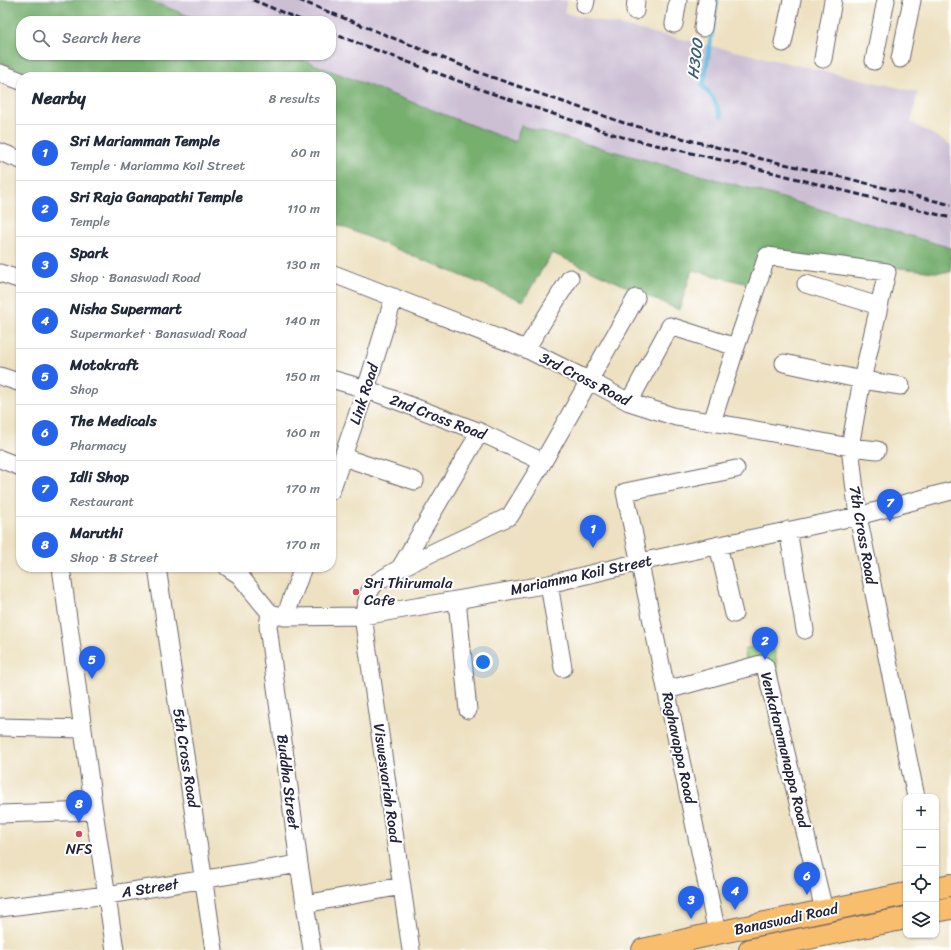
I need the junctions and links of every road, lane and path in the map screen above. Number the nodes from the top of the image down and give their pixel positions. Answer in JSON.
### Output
{"nodes":[{"id":1,"x":678,"y":0,"type":"edge"},
{"id":2,"x":707,"y":0,"type":"edge"},
{"id":3,"x":792,"y":0,"type":"edge"},
{"id":4,"x":833,"y":0,"type":"edge"},
{"id":5,"x":886,"y":0,"type":"edge"},
{"id":6,"x":912,"y":0,"type":"edge"},
{"id":7,"x":674,"y":24,"type":"dead end"},
{"id":8,"x":703,"y":28,"type":"dead end"},
{"id":9,"x":783,"y":44,"type":"dead end"},
{"id":10,"x":823,"y":59,"type":"dead end"},
{"id":11,"x":900,"y":59,"type":"dead end"},
{"id":12,"x":874,"y":61,"type":"dead end"},
{"id":13,"x":0,"y":73,"type":"edge"},
{"id":14,"x":16,"y":79,"type":"edge"},
{"id":15,"x":0,"y":152,"type":"edge"},
{"id":16,"x":16,"y":158,"type":"edge"},
{"id":17,"x":0,"y":273,"type":"edge"},
{"id":18,"x":336,"y":275,"type":"edge"},
{"id":19,"x":16,"y":278,"type":"edge"},
{"id":20,"x":570,"y":278,"type":"dead end"},
{"id":21,"x":806,"y":284,"type":"dead end"},
{"id":22,"x":394,"y":297,"type":"junction"},
{"id":23,"x":636,"y":298,"type":"dead end"},
{"id":24,"x":879,"y":306,"type":"junction"},
{"id":25,"x":736,"y":347,"type":"junction"},
{"id":26,"x":526,"y":349,"type":"junction"},
{"id":27,"x":784,"y":363,"type":"dead end"},
{"id":28,"x":0,"y":376,"type":"edge"},
{"id":29,"x":336,"y":380,"type":"edge"},
{"id":30,"x":862,"y":380,"type":"junction"},
{"id":31,"x":16,"y":381,"type":"edge"},
{"id":32,"x":590,"y":381,"type":"junction"},
{"id":33,"x":901,"y":386,"type":"dead end"},
{"id":34,"x":366,"y":389,"type":"junction"},
{"id":35,"x":629,"y":402,"type":"junction"},
{"id":36,"x":712,"y":422,"type":"junction"},
{"id":37,"x":480,"y":432,"type":"junction"},
{"id":38,"x":850,"y":447,"type":"junction"},
{"id":39,"x":877,"y":450,"type":"dead end"},
{"id":40,"x":343,"y":457,"type":"junction"},
{"id":41,"x":0,"y":460,"type":"edge"},
{"id":42,"x":543,"y":462,"type":"junction"},
{"id":43,"x":16,"y":465,"type":"edge"},
{"id":44,"x":736,"y":469,"type":"dead end"},
{"id":45,"x":336,"y":470,"type":"edge"},
{"id":46,"x":415,"y":481,"type":"dead end"},
{"id":47,"x":951,"y":491,"type":"edge"},
{"id":48,"x":858,"y":516,"type":"junction"},
{"id":49,"x":788,"y":530,"type":"junction"},
{"id":50,"x":718,"y":545,"type":"junction"},
{"id":51,"x":640,"y":562,"type":"junction"},
{"id":52,"x":400,"y":568,"type":"junction"},
{"id":53,"x":62,"y":572,"type":"edge"},
{"id":54,"x":158,"y":572,"type":"edge"},
{"id":55,"x":236,"y":572,"type":"edge"},
{"id":56,"x":301,"y":572,"type":"edge"},
{"id":57,"x":549,"y":584,"type":"junction"},
{"id":58,"x":457,"y":600,"type":"junction"},
{"id":59,"x":734,"y":614,"type":"dead end"},
{"id":60,"x":278,"y":615,"type":"junction"},
{"id":61,"x":363,"y":616,"type":"junction"},
{"id":62,"x":804,"y":630,"type":"dead end"},
{"id":63,"x":563,"y":668,"type":"dead end"},
{"id":64,"x":667,"y":690,"type":"junction"},
{"id":65,"x":468,"y":710,"type":"dead end"},
{"id":66,"x":0,"y":727,"type":"edge"},
{"id":67,"x":83,"y":729,"type":"junction"},
{"id":68,"x":915,"y":794,"type":"edge"},
{"id":69,"x":94,"y":811,"type":"junction"},
{"id":70,"x":0,"y":814,"type":"edge"},
{"id":71,"x":299,"y":864,"type":"junction"},
{"id":72,"x":204,"y":879,"type":"junction"},
{"id":73,"x":951,"y":885,"type":"edge"},
{"id":74,"x":402,"y":886,"type":"junction"},
{"id":75,"x":939,"y":887,"type":"edge"},
{"id":76,"x":106,"y":895,"type":"junction"},
{"id":77,"x":903,"y":895,"type":"edge"},
{"id":78,"x":305,"y":904,"type":"junction"},
{"id":79,"x":0,"y":908,"type":"edge"},
{"id":80,"x":951,"y":908,"type":"edge"},
{"id":81,"x":824,"y":910,"type":"junction"},
{"id":82,"x":939,"y":910,"type":"edge"},
{"id":83,"x":903,"y":919,"type":"edge"},
{"id":84,"x":717,"y":933,"type":"junction"},
{"id":85,"x":653,"y":949,"type":"edge"},
{"id":86,"x":115,"y":950,"type":"edge"},
{"id":87,"x":214,"y":950,"type":"edge"},
{"id":88,"x":312,"y":950,"type":"edge"},
{"id":89,"x":411,"y":950,"type":"edge"},
{"id":90,"x":750,"y":950,"type":"edge"}],
"edges":[{"from":1,"to":7,"type":"street"},
{"from":2,"to":8,"type":"street"},
{"from":3,"to":9,"type":"street"},
{"from":4,"to":10,"type":"street"},
{"from":5,"to":12,"type":"street"},
{"from":6,"to":11,"type":"street"},
{"from":13,"to":14,"type":"street"},
{"from":15,"to":16,"type":"street"},
{"from":17,"to":19,"type":"street"},
{"from":18,"to":22,"type":"street","name":"3rd Cross Road"},
{"from":20,"to":26,"type":"street"},
{"from":21,"to":24,"type":"street"},
{"from":22,"to":26,"type":"street","name":"3rd Cross Road"},
{"from":22,"to":34,"type":"street","name":"Link Road"},
{"from":23,"to":32,"type":"street"},
{"from":24,"to":25,"type":"street","name":"7th Cross Road"},
{"from":24,"to":30,"type":"street","name":"7th Cross Road"},
{"from":25,"to":35,"type":"street"},
{"from":25,"to":36,"type":"street"},
{"from":26,"to":32,"type":"street","name":"3rd Cross Road"},
{"from":27,"to":30,"type":"street"},
{"from":28,"to":31,"type":"street"},
{"from":29,"to":34,"type":"street","name":"2nd Cross Road"},
{"from":30,"to":33,"type":"street"},
{"from":30,"to":38,"type":"street","name":"7th Cross Road"},
{"from":32,"to":35,"type":"street","name":"3rd Cross Road"},
{"from":32,"to":42,"type":"street"},
{"from":34,"to":37,"type":"street","name":"2nd Cross Road"},
{"from":34,"to":40,"type":"street","name":"Link Road"},
{"from":35,"to":36,"type":"street","name":"3rd Cross Road"},
{"from":36,"to":38,"type":"street","name":"3rd Cross Road"},
{"from":37,"to":42,"type":"street","name":"2nd Cross Road"},
{"from":37,"to":52,"type":"street"},
{"from":38,"to":39,"type":"street","name":"3rd Cross Road"},
{"from":38,"to":48,"type":"street","name":"7th Cross Road"},
{"from":40,"to":45,"type":"street","name":"Link Road"},
{"from":40,"to":46,"type":"street"},
{"from":41,"to":43,"type":"street"},
{"from":42,"to":52,"type":"street"},
{"from":44,"to":51,"type":"street"},
{"from":47,"to":48,"type":"street","name":"Mariamma Koil Street"},
{"from":48,"to":49,"type":"street","name":"Mariamma Koil Street"},
{"from":48,"to":68,"type":"street","name":"7th Cross Road"},
{"from":49,"to":50,"type":"street","name":"Mariamma Koil Street"},
{"from":49,"to":62,"type":"street"},
{"from":50,"to":51,"type":"street","name":"Mariamma Koil Street"},
{"from":50,"to":59,"type":"street"},
{"from":51,"to":57,"type":"street","name":"Mariamma Koil Street"},
{"from":51,"to":64,"type":"street","name":"Raghavappa Road"},
{"from":52,"to":61,"type":"street"},
{"from":53,"to":67,"type":"street"},
{"from":54,"to":72,"type":"street","name":"5th Cross Road"},
{"from":55,"to":60,"type":"street"},
{"from":56,"to":60,"type":"street"},
{"from":57,"to":58,"type":"street","name":"Mariamma Koil Street"},
{"from":57,"to":63,"type":"street"},
{"from":58,"to":61,"type":"street","name":"Mariamma Koil Street"},
{"from":58,"to":65,"type":"street"},
{"from":60,"to":61,"type":"street","name":"Mariamma Koil Street"},
{"from":60,"to":71,"type":"street","name":"Buddha Street"},
{"from":61,"to":74,"type":"street","name":"Viswesvariah Road"},
{"from":64,"to":81,"type":"street","name":"Venkataramanappa Road"},
{"from":64,"to":84,"type":"street","name":"Raghavappa Road"},
{"from":66,"to":67,"type":"street"},
{"from":67,"to":69,"type":"street"},
{"from":69,"to":70,"type":"street"},
{"from":69,"to":76,"type":"street"},
{"from":71,"to":72,"type":"street","name":"A Street"},
{"from":71,"to":78,"type":"street","name":"Buddha Street"},
{"from":72,"to":76,"type":"street","name":"A Street"},
{"from":72,"to":87,"type":"street","name":"5th Cross Road"},
{"from":73,"to":75,"type":"main road"},
{"from":74,"to":78,"type":"street"},
{"from":74,"to":89,"type":"street","name":"Viswesvariah Road"},
{"from":76,"to":79,"type":"street","name":"A Street"},
{"from":76,"to":86,"type":"street"},
{"from":77,"to":81,"type":"main road","name":"Banaswadi Road"},
{"from":78,"to":88,"type":"street","name":"Buddha Street"},
{"from":80,"to":82,"type":"main road"},
{"from":81,"to":84,"type":"main road","name":"Banaswadi Road"},
{"from":83,"to":90,"type":"main road","name":"Banaswadi Road"},
{"from":84,"to":85,"type":"main road","name":"Banaswadi Road"}]}
